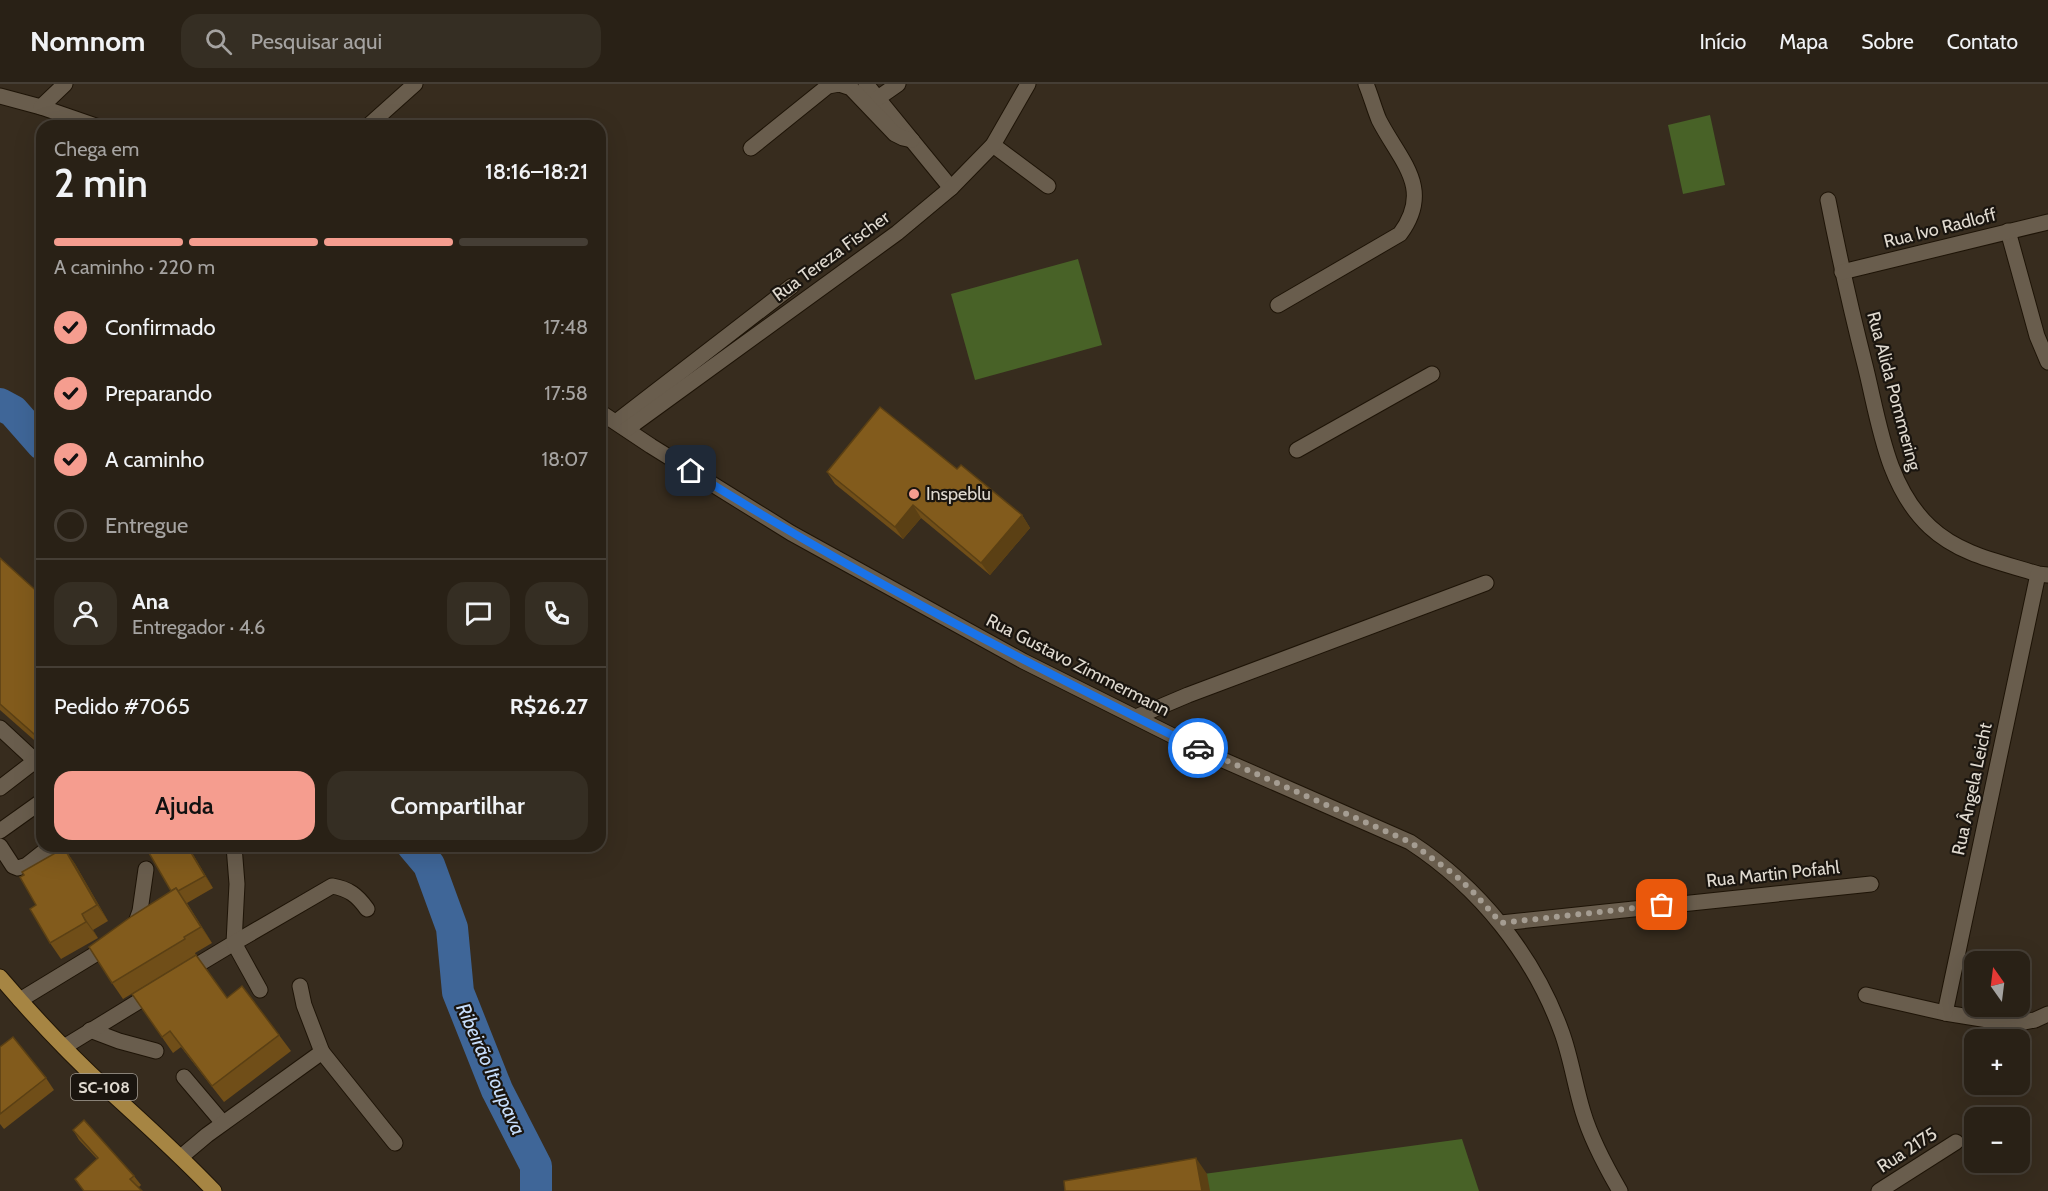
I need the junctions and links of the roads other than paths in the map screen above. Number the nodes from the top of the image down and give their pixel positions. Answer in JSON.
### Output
{"nodes":[{"id":1,"x":65,"y":84,"type":"edge"},
{"id":2,"x":415,"y":84,"type":"edge"},
{"id":3,"x":866,"y":84,"type":"edge"},
{"id":4,"x":898,"y":84,"type":"edge"},
{"id":5,"x":1028,"y":84,"type":"edge"},
{"id":6,"x":1366,"y":84,"type":"edge"},
{"id":7,"x":0,"y":96,"type":"edge"},
{"id":8,"x":878,"y":99,"type":"junction"},
{"id":9,"x":41,"y":107,"type":"junction"},
{"id":10,"x":79,"y":120,"type":"edge"},
{"id":11,"x":375,"y":120,"type":"edge"},
{"id":12,"x":912,"y":140,"type":"junction"},
{"id":13,"x":993,"y":145,"type":"junction"},
{"id":14,"x":751,"y":148,"type":"dead end"},
{"id":15,"x":1048,"y":186,"type":"dead end"},
{"id":16,"x":951,"y":188,"type":"junction"},
{"id":17,"x":1828,"y":200,"type":"dead end"},
{"id":18,"x":2048,"y":222,"type":"edge"},
{"id":19,"x":2008,"y":231,"type":"junction"},
{"id":20,"x":1842,"y":272,"type":"junction"},
{"id":21,"x":792,"y":286,"type":"dead end"},
{"id":22,"x":1278,"y":305,"type":"dead end"},
{"id":23,"x":2048,"y":362,"type":"edge"},
{"id":24,"x":1432,"y":375,"type":"dead end"},
{"id":25,"x":606,"y":416,"type":"edge"},
{"id":26,"x":621,"y":426,"type":"junction"},
{"id":27,"x":1297,"y":450,"type":"dead end"},
{"id":28,"x":2043,"y":574,"type":"edge"},
{"id":29,"x":1486,"y":583,"type":"dead end"},
{"id":30,"x":1136,"y":717,"type":"junction"},
{"id":31,"x":2,"y":734,"type":"edge"},
{"id":32,"x":36,"y":762,"type":"edge"},
{"id":33,"x":36,"y":765,"type":"edge"},
{"id":34,"x":0,"y":788,"type":"edge"},
{"id":35,"x":36,"y":805,"type":"edge"},
{"id":36,"x":0,"y":831,"type":"edge"},
{"id":37,"x":0,"y":846,"type":"edge"},
{"id":38,"x":43,"y":852,"type":"edge"},
{"id":39,"x":234,"y":852,"type":"edge"},
{"id":40,"x":146,"y":869,"type":"dead end"},
{"id":41,"x":1871,"y":884,"type":"dead end"},
{"id":42,"x":368,"y":909,"type":"dead end"},
{"id":43,"x":1501,"y":923,"type":"junction"},
{"id":44,"x":234,"y":943,"type":"junction"},
{"id":45,"x":0,"y":978,"type":"edge"},
{"id":46,"x":300,"y":986,"type":"dead end"},
{"id":47,"x":260,"y":990,"type":"dead end"},
{"id":48,"x":1866,"y":995,"type":"dead end"},
{"id":49,"x":20,"y":1000,"type":"junction"},
{"id":50,"x":1945,"y":1013,"type":"junction"},
{"id":51,"x":2048,"y":1014,"type":"edge"},
{"id":52,"x":90,"y":1030,"type":"junction"},
{"id":53,"x":64,"y":1047,"type":"junction"},
{"id":54,"x":156,"y":1051,"type":"dead end"},
{"id":55,"x":322,"y":1052,"type":"junction"},
{"id":56,"x":184,"y":1077,"type":"dead end"},
{"id":57,"x":223,"y":1123,"type":"junction"},
{"id":58,"x":1956,"y":1142,"type":"dead end"},
{"id":59,"x":395,"y":1143,"type":"dead end"},
{"id":60,"x":182,"y":1156,"type":"junction"},
{"id":61,"x":214,"y":1191,"type":"edge"},
{"id":62,"x":1620,"y":1191,"type":"edge"},
{"id":63,"x":1879,"y":1191,"type":"edge"}],
"edges":[{"from":1,"to":9,"type":"street"},
{"from":2,"to":11,"type":"street"},
{"from":3,"to":8,"type":"street"},
{"from":4,"to":8,"type":"street"},
{"from":5,"to":13,"type":"street","name":"Rua Tereza Fischer"},
{"from":6,"to":22,"type":"street"},
{"from":7,"to":9,"type":"street"},
{"from":8,"to":12,"type":"street"},
{"from":9,"to":10,"type":"street"},
{"from":12,"to":14,"type":"street"},
{"from":12,"to":16,"type":"street"},
{"from":13,"to":15,"type":"street"},
{"from":13,"to":16,"type":"street","name":"Rua Tereza Fischer"},
{"from":16,"to":26,"type":"street","name":"Rua Tereza Fischer"},
{"from":17,"to":20,"type":"street","name":"Rua Alida Pommering"},
{"from":18,"to":19,"type":"street","name":"Rua Ivo Radloff"},
{"from":19,"to":20,"type":"street","name":"Rua Ivo Radloff"},
{"from":19,"to":23,"type":"street"},
{"from":20,"to":28,"type":"street","name":"Rua Alida Pommering"},
{"from":21,"to":26,"type":"street"},
{"from":24,"to":27,"type":"street"},
{"from":25,"to":26,"type":"street","name":"Rua Gustavo Zimmermann"},
{"from":26,"to":30,"type":"street","name":"Rua Gustavo Zimmermann"},
{"from":28,"to":50,"type":"street","name":"Rua Ângela Leicht"},
{"from":29,"to":30,"type":"street"},
{"from":30,"to":43,"type":"street","name":"Rua Gustavo Zimmermann"},
{"from":31,"to":32,"type":"street"},
{"from":33,"to":34,"type":"street"},
{"from":35,"to":36,"type":"street"},
{"from":37,"to":38,"type":"street"},
{"from":39,"to":44,"type":"street"},
{"from":40,"to":49,"type":"street"},
{"from":41,"to":43,"type":"street","name":"Rua Martin Pofahl"},
{"from":42,"to":44,"type":"street"},
{"from":43,"to":62,"type":"street","name":"Rua Gustavo Zimmermann"},
{"from":44,"to":47,"type":"street"},
{"from":44,"to":52,"type":"street"},
{"from":45,"to":49,"type":"main road","number":"SC-108"},
{"from":46,"to":55,"type":"street"},
{"from":48,"to":50,"type":"street"},
{"from":49,"to":53,"type":"main road","number":"SC-108"},
{"from":50,"to":51,"type":"street"},
{"from":52,"to":53,"type":"street"},
{"from":52,"to":54,"type":"street"},
{"from":53,"to":60,"type":"main road","number":"SC-108"},
{"from":55,"to":57,"type":"street"},
{"from":55,"to":59,"type":"street"},
{"from":56,"to":57,"type":"street"},
{"from":57,"to":60,"type":"street"},
{"from":58,"to":63,"type":"street","name":"Rua 2175"},
{"from":60,"to":61,"type":"main road","number":"SC-108"}]}
